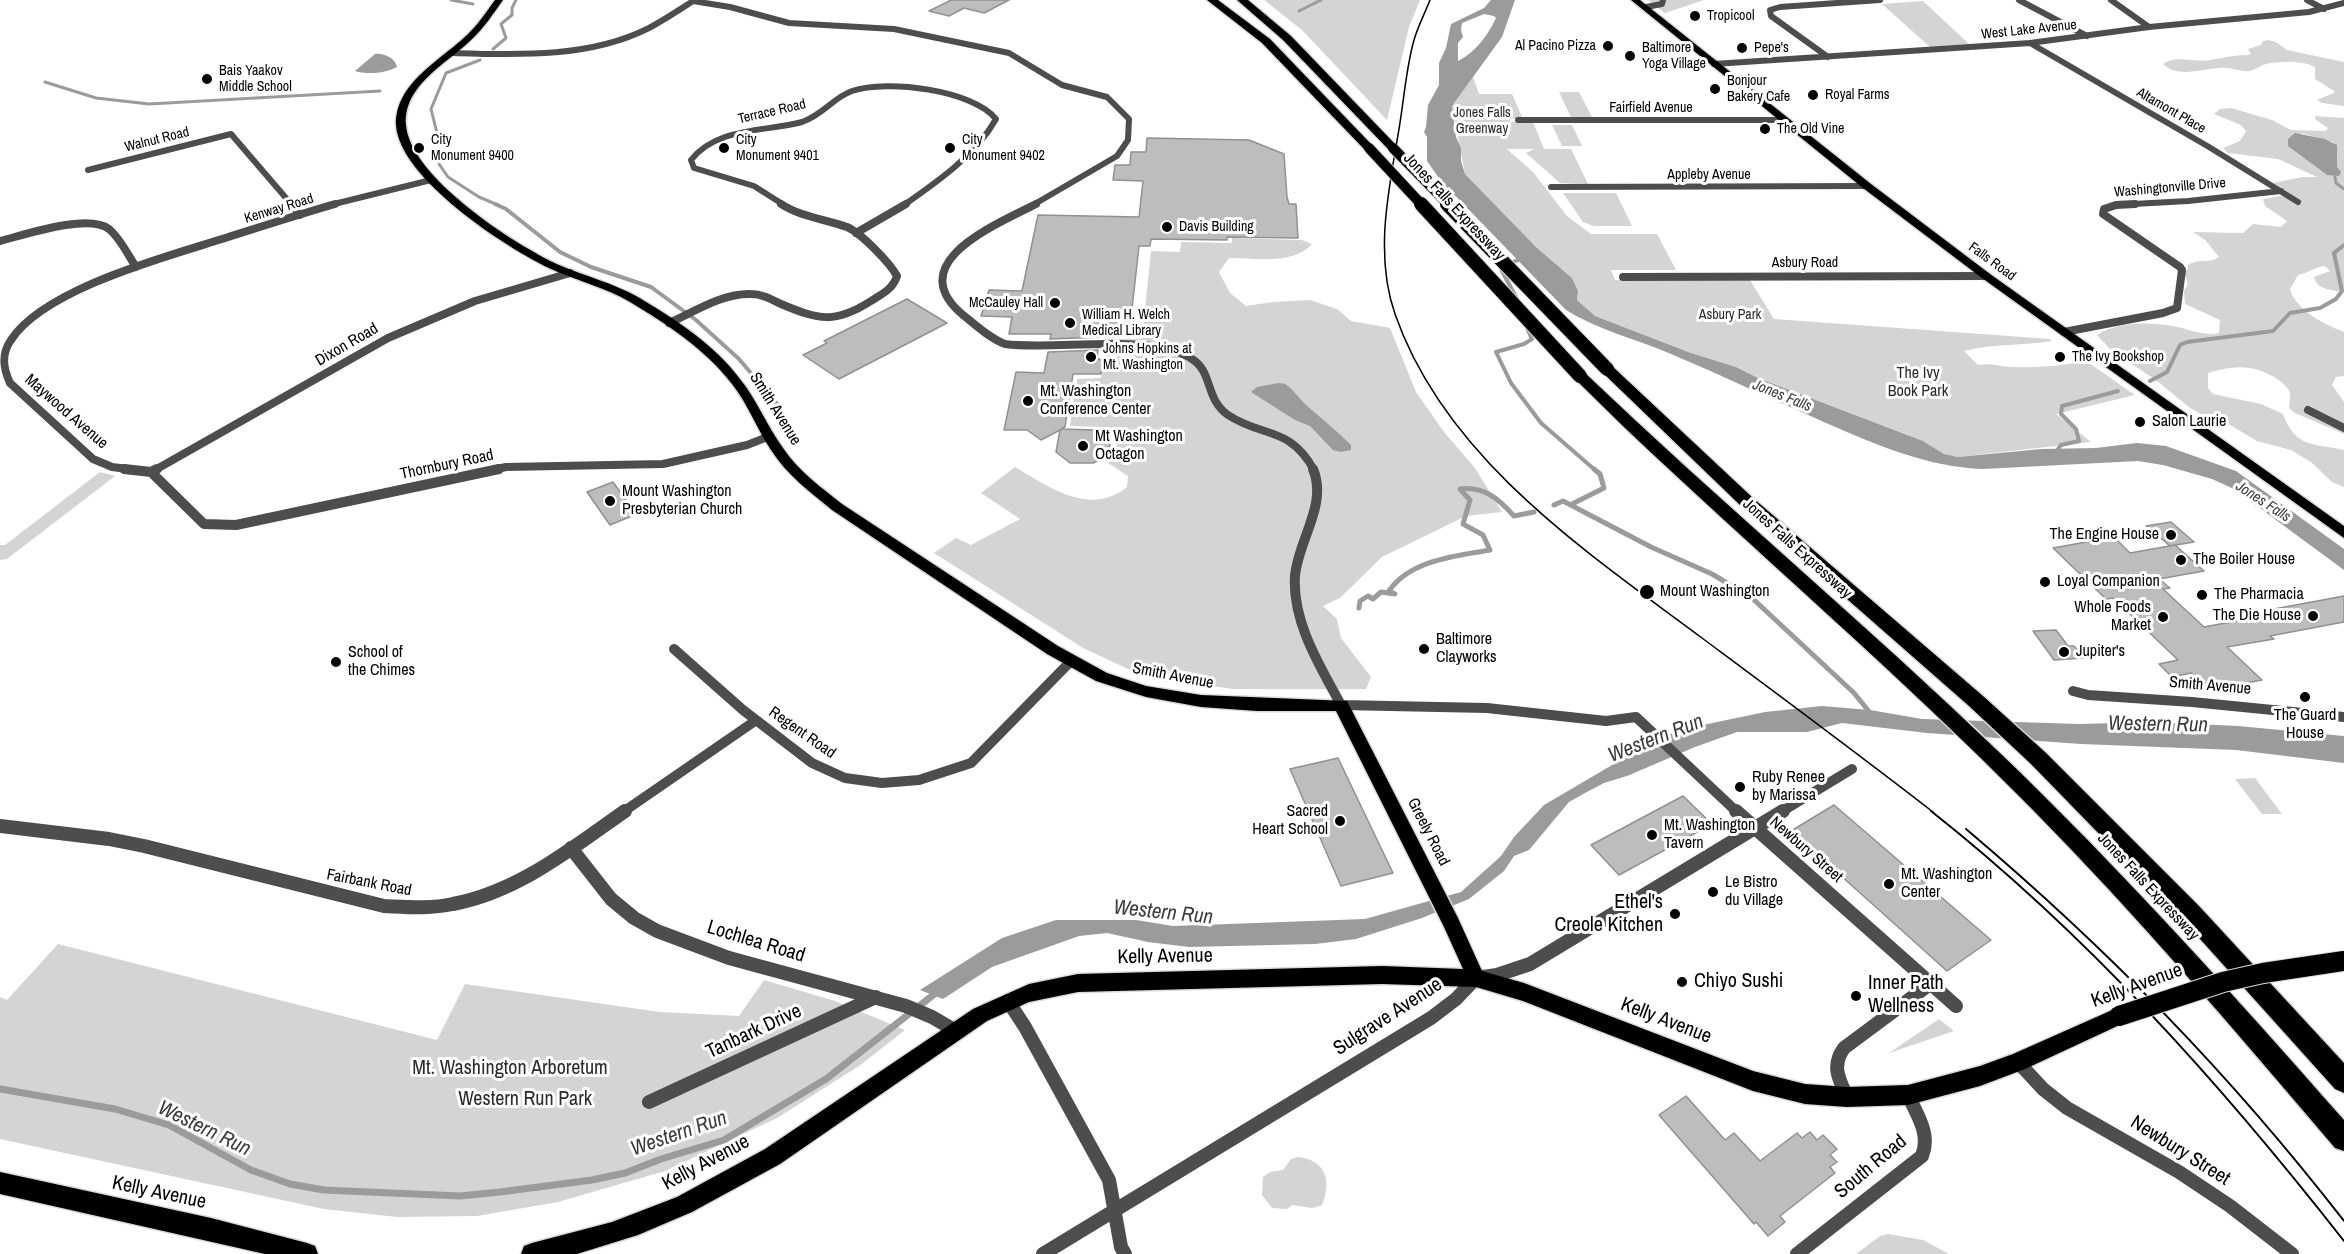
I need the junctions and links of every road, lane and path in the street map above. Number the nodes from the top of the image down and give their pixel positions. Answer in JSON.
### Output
{"nodes":[{"id":1,"x":499,"y":0,"type":"edge"},
{"id":2,"x":1212,"y":0,"type":"edge"},
{"id":3,"x":1242,"y":0,"type":"edge"},
{"id":4,"x":1635,"y":0,"type":"edge"},
{"id":5,"x":1663,"y":0,"type":"edge"},
{"id":6,"x":1880,"y":0,"type":"edge"},
{"id":7,"x":2019,"y":0,"type":"edge"},
{"id":8,"x":2111,"y":0,"type":"edge"},
{"id":9,"x":2307,"y":0,"type":"edge"},
{"id":10,"x":2344,"y":3,"type":"edge"},
{"id":11,"x":1646,"y":8,"type":"junction"},
{"id":12,"x":2325,"y":9,"type":"junction"},
{"id":13,"x":2149,"y":27,"type":"junction"},
{"id":14,"x":2088,"y":36,"type":"junction"},
{"id":15,"x":2030,"y":43,"type":"junction"},
{"id":16,"x":453,"y":53,"type":"junction"},
{"id":17,"x":1828,"y":57,"type":"junction"},
{"id":18,"x":1714,"y":64,"type":"junction"},
{"id":19,"x":1518,"y":120,"type":"dead end"},
{"id":20,"x":1784,"y":120,"type":"junction"},
{"id":21,"x":88,"y":170,"type":"dead end"},
{"id":22,"x":431,"y":180,"type":"junction"},
{"id":23,"x":1867,"y":186,"type":"junction"},
{"id":24,"x":1551,"y":187,"type":"dead end"},
{"id":25,"x":2280,"y":191,"type":"junction"},
{"id":26,"x":2298,"y":202,"type":"dead end"},
{"id":27,"x":300,"y":215,"type":"junction"},
{"id":28,"x":856,"y":233,"type":"junction"},
{"id":29,"x":0,"y":241,"type":"edge"},
{"id":30,"x":136,"y":267,"type":"junction"},
{"id":31,"x":570,"y":273,"type":"junction"},
{"id":32,"x":1986,"y":276,"type":"junction"},
{"id":33,"x":1623,"y":277,"type":"dead end"},
{"id":34,"x":669,"y":323,"type":"junction"},
{"id":35,"x":2064,"y":332,"type":"junction"},
{"id":36,"x":2308,"y":410,"type":"dead end"},
{"id":37,"x":2344,"y":428,"type":"edge"},
{"id":38,"x":770,"y":436,"type":"junction"},
{"id":39,"x":152,"y":472,"type":"junction"},
{"id":40,"x":2344,"y":532,"type":"edge"},
{"id":41,"x":674,"y":649,"type":"dead end"},
{"id":42,"x":1070,"y":662,"type":"junction"},
{"id":43,"x":2073,"y":692,"type":"dead end"},
{"id":44,"x":1341,"y":705,"type":"junction"},
{"id":45,"x":1635,"y":717,"type":"joint"},
{"id":46,"x":2344,"y":717,"type":"edge"},
{"id":47,"x":755,"y":721,"type":"junction"},
{"id":48,"x":1852,"y":769,"type":"dead end"},
{"id":49,"x":0,"y":826,"type":"edge"},
{"id":50,"x":1754,"y":828,"type":"junction"},
{"id":51,"x":571,"y":848,"type":"junction"},
{"id":52,"x":2344,"y":961,"type":"edge"},
{"id":53,"x":1476,"y":978,"type":"junction"},
{"id":54,"x":1930,"y":984,"type":"junction"},
{"id":55,"x":876,"y":997,"type":"junction"},
{"id":56,"x":1008,"y":1001,"type":"junction"},
{"id":57,"x":1956,"y":1006,"type":"dead end"},
{"id":58,"x":956,"y":1031,"type":"junction"},
{"id":59,"x":2019,"y":1062,"type":"junction"},
{"id":60,"x":2344,"y":1081,"type":"edge"},
{"id":61,"x":1908,"y":1095,"type":"junction"},
{"id":62,"x":1847,"y":1097,"type":"junction"},
{"id":63,"x":649,"y":1102,"type":"dead end"},
{"id":64,"x":2344,"y":1139,"type":"edge"},
{"id":65,"x":0,"y":1183,"type":"edge"},
{"id":66,"x":1115,"y":1211,"type":"junction"},
{"id":67,"x":307,"y":1254,"type":"edge"},
{"id":68,"x":532,"y":1254,"type":"edge"},
{"id":69,"x":1043,"y":1254,"type":"edge"},
{"id":70,"x":1125,"y":1254,"type":"edge"},
{"id":71,"x":1797,"y":1254,"type":"edge"},
{"id":72,"x":2292,"y":1254,"type":"edge"}],
"edges":[{"from":1,"to":16,"type":"main road","name":"Smith Avenue"},
{"from":2,"to":64,"type":"highway","name":"Jones Falls Expressway","bridge":true},
{"from":3,"to":60,"type":"highway","name":"Jones Falls Expressway","bridge":true},
{"from":4,"to":11,"type":"main road","name":"Falls Road"},
{"from":5,"to":11,"type":"street"},
{"from":6,"to":17,"type":"street"},
{"from":7,"to":14,"type":"street"},
{"from":8,"to":13,"type":"street"},
{"from":9,"to":12,"type":"street"},
{"from":10,"to":12,"type":"street","name":"West Lake Avenue"},
{"from":11,"to":18,"type":"main road","name":"Falls Road"},
{"from":12,"to":13,"type":"street","name":"West Lake Avenue"},
{"from":13,"to":14,"type":"street","name":"West Lake Avenue"},
{"from":14,"to":15,"type":"street","name":"West Lake Avenue"},
{"from":15,"to":17,"type":"street","name":"West Lake Avenue"},
{"from":15,"to":25,"type":"street","name":"Altamont Place"},
{"from":16,"to":22,"type":"main road","name":"Smith Avenue"},
{"from":16,"to":44,"type":"street"},
{"from":17,"to":18,"type":"street","name":"West Lake Avenue"},
{"from":18,"to":20,"type":"main road","name":"Falls Road"},
{"from":19,"to":20,"type":"street","name":"Fairfield Avenue"},
{"from":20,"to":23,"type":"main road","name":"Falls Road"},
{"from":21,"to":27,"type":"street","name":"Walnut Road"},
{"from":22,"to":27,"type":"street","name":"Kenway Road"},
{"from":22,"to":31,"type":"main road","name":"Smith Avenue"},
{"from":23,"to":24,"type":"street","name":"Appleby Avenue"},
{"from":23,"to":32,"type":"main road","name":"Falls Road"},
{"from":25,"to":26,"type":"street","name":"Altamont Place"},
{"from":25,"to":35,"type":"street","name":"Washingtonville Drive"},
{"from":27,"to":30,"type":"street","name":"Kenway Road"},
{"from":28,"to":28,"type":"street","name":"Terrace Road"},
{"from":28,"to":34,"type":"street","name":"Terrace Road"},
{"from":29,"to":30,"type":"street"},
{"from":30,"to":39,"type":"street","name":"Maywood Avenue"},
{"from":31,"to":34,"type":"main road","name":"Smith Avenue"},
{"from":31,"to":39,"type":"street","name":"Dixon Road"},
{"from":32,"to":33,"type":"street","name":"Asbury Road"},
{"from":32,"to":35,"type":"main road","name":"Falls Road"},
{"from":34,"to":38,"type":"main road","name":"Smith Avenue"},
{"from":35,"to":40,"type":"main road","name":"Falls Road"},
{"from":36,"to":37,"type":"street"},
{"from":38,"to":39,"type":"street","name":"Thornbury Road"},
{"from":38,"to":42,"type":"main road","name":"Smith Avenue"},
{"from":41,"to":47,"type":"street","name":"Regent Road"},
{"from":42,"to":44,"type":"main road","name":"Smith Avenue"},
{"from":42,"to":47,"type":"street","name":"Regent Road"},
{"from":43,"to":46,"type":"street","name":"Smith Avenue"},
{"from":44,"to":45,"type":"street","name":"Smith Avenue"},
{"from":44,"to":53,"type":"main road","name":"Greely Road"},
{"from":45,"to":50,"type":"street","name":"Newbury Street"},
{"from":47,"to":51,"type":"street","name":"Fairbank Road"},
{"from":48,"to":50,"type":"street"},
{"from":49,"to":51,"type":"street","name":"Fairbank Road"},
{"from":50,"to":53,"type":"street"},
{"from":50,"to":54,"type":"street","name":"Newbury Street"},
{"from":51,"to":55,"type":"street","name":"Lochlea Road"},
{"from":52,"to":59,"type":"main road","name":"Kelly Avenue","bridge":true},
{"from":53,"to":56,"type":"main road","name":"Kelly Avenue"},
{"from":53,"to":62,"type":"main road","name":"Kelly Avenue"},
{"from":53,"to":66,"type":"street","name":"Sulgrave Avenue"},
{"from":54,"to":57,"type":"street","name":"Newbury Street"},
{"from":54,"to":62,"type":"street"},
{"from":55,"to":58,"type":"street","name":"Lochlea Road"},
{"from":55,"to":63,"type":"street","name":"Tanbark Drive"},
{"from":56,"to":58,"type":"main road","name":"Kelly Avenue"},
{"from":56,"to":66,"type":"street"},
{"from":58,"to":68,"type":"main road","name":"Kelly Avenue"},
{"from":59,"to":61,"type":"main road","name":"Kelly Avenue"},
{"from":59,"to":72,"type":"street","name":"Newbury Street"},
{"from":61,"to":62,"type":"main road","name":"Kelly Avenue"},
{"from":61,"to":71,"type":"street","name":"South Road"},
{"from":65,"to":67,"type":"main road","name":"Kelly Avenue"},
{"from":66,"to":69,"type":"street","name":"Sulgrave Avenue"},
{"from":66,"to":70,"type":"street"}]}
